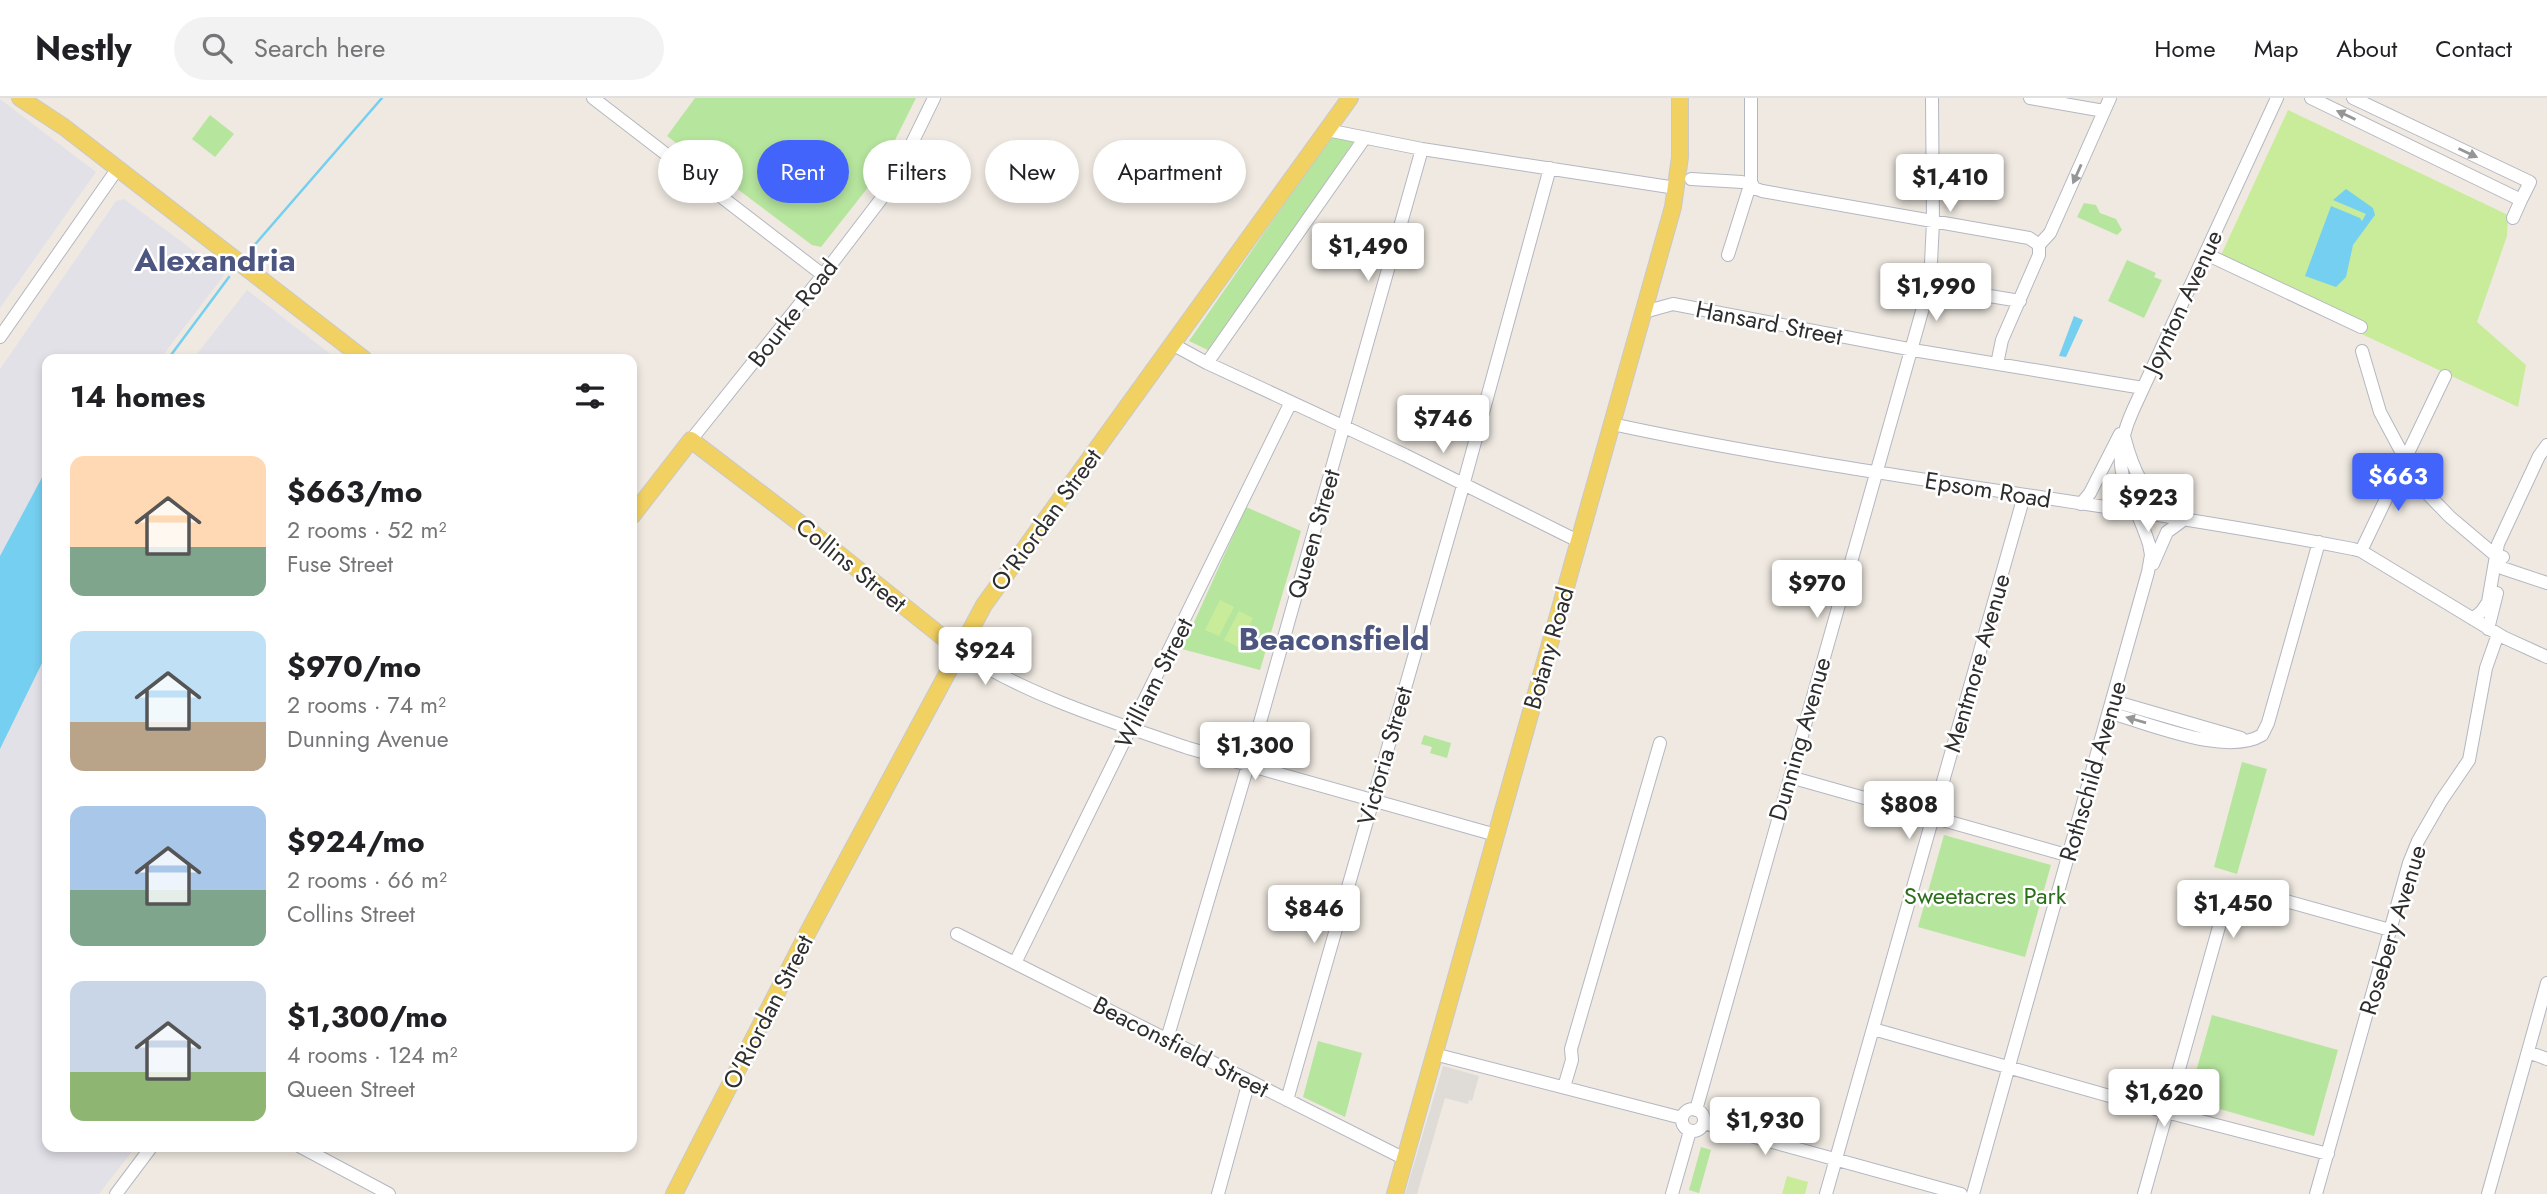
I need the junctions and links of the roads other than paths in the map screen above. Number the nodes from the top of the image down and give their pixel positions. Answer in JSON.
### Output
{"nodes":[{"id":1,"x":20,"y":98,"type":"edge"},
{"id":2,"x":31,"y":98,"type":"edge"},
{"id":3,"x":593,"y":98,"type":"edge"},
{"id":4,"x":934,"y":98,"type":"edge"},
{"id":5,"x":1350,"y":98,"type":"edge"},
{"id":6,"x":1680,"y":98,"type":"edge"},
{"id":7,"x":1751,"y":98,"type":"edge"},
{"id":8,"x":1932,"y":98,"type":"edge"},
{"id":9,"x":2030,"y":98,"type":"edge"},
{"id":10,"x":2073,"y":98,"type":"edge"},
{"id":11,"x":2277,"y":98,"type":"edge"},
{"id":12,"x":2311,"y":98,"type":"edge"},
{"id":13,"x":2353,"y":98,"type":"edge"},
{"id":14,"x":2107,"y":104,"type":"edge"},
{"id":15,"x":64,"y":127,"type":"junction"},
{"id":16,"x":1327,"y":130,"type":"junction"},
{"id":17,"x":1364,"y":139,"type":"junction"},
{"id":18,"x":1422,"y":149,"type":"junction"},
{"id":19,"x":117,"y":168,"type":"junction"},
{"id":20,"x":1550,"y":168,"type":"junction"},
{"id":21,"x":1691,"y":179,"type":"dead end"},
{"id":22,"x":1746,"y":182,"type":"junction"},
{"id":23,"x":1676,"y":188,"type":"junction"},
{"id":24,"x":2521,"y":200,"type":"junction"},
{"id":25,"x":2513,"y":218,"type":"dead end"},
{"id":26,"x":1933,"y":222,"type":"junction"},
{"id":27,"x":2039,"y":245,"type":"junction"},
{"id":28,"x":2206,"y":254,"type":"junction"},
{"id":29,"x":1728,"y":255,"type":"dead end"},
{"id":30,"x":823,"y":275,"type":"junction"},
{"id":31,"x":1934,"y":288,"type":"junction"},
{"id":32,"x":2020,"y":301,"type":"junction"},
{"id":33,"x":1644,"y":312,"type":"junction"},
{"id":34,"x":2357,"y":325,"type":"dead end"},
{"id":35,"x":0,"y":337,"type":"edge"},
{"id":36,"x":1172,"y":344,"type":"junction"},
{"id":37,"x":1911,"y":350,"type":"junction"},
{"id":38,"x":2362,"y":351,"type":"dead end"},
{"id":39,"x":358,"y":354,"type":"edge"},
{"id":40,"x":1207,"y":363,"type":"junction"},
{"id":41,"x":1997,"y":364,"type":"junction"},
{"id":42,"x":2445,"y":376,"type":"dead end"},
{"id":43,"x":2143,"y":388,"type":"junction"},
{"id":44,"x":1291,"y":402,"type":"junction"},
{"id":45,"x":2129,"y":419,"type":"junction"},
{"id":46,"x":1612,"y":424,"type":"junction"},
{"id":47,"x":1345,"y":426,"type":"junction"},
{"id":48,"x":2123,"y":434,"type":"junction"},
{"id":49,"x":691,"y":439,"type":"junction"},
{"id":50,"x":2546,"y":446,"type":"edge"},
{"id":51,"x":2404,"y":461,"type":"junction"},
{"id":52,"x":1877,"y":473,"type":"junction"},
{"id":53,"x":1463,"y":485,"type":"junction"},
{"id":54,"x":2024,"y":496,"type":"junction"},
{"id":55,"x":2081,"y":504,"type":"junction"},
{"id":56,"x":637,"y":509,"type":"edge"},
{"id":57,"x":2135,"y":511,"type":"junction"},
{"id":58,"x":2186,"y":517,"type":"junction"},
{"id":59,"x":1580,"y":542,"type":"junction"},
{"id":60,"x":2319,"y":542,"type":"junction"},
{"id":61,"x":2361,"y":551,"type":"junction"},
{"id":62,"x":2500,"y":560,"type":"junction"},
{"id":63,"x":2146,"y":580,"type":"junction"},
{"id":64,"x":2547,"y":583,"type":"edge"},
{"id":65,"x":2473,"y":619,"type":"junction"},
{"id":66,"x":2493,"y":631,"type":"junction"},
{"id":67,"x":960,"y":652,"type":"junction"},
{"id":68,"x":2547,"y":657,"type":"edge"},
{"id":69,"x":2112,"y":707,"type":"junction"},
{"id":70,"x":2163,"y":715,"type":"junction"},
{"id":71,"x":1131,"y":728,"type":"junction"},
{"id":72,"x":2178,"y":732,"type":"junction"},
{"id":73,"x":2250,"y":740,"type":"junction"},
{"id":74,"x":1660,"y":743,"type":"dead end"},
{"id":75,"x":1249,"y":763,"type":"junction"},
{"id":76,"x":1790,"y":777,"type":"junction"},
{"id":77,"x":1373,"y":799,"type":"junction"},
{"id":78,"x":1933,"y":817,"type":"junction"},
{"id":79,"x":1496,"y":835,"type":"junction"},
{"id":80,"x":2070,"y":856,"type":"junction"},
{"id":81,"x":2390,"y":930,"type":"junction"},
{"id":82,"x":957,"y":934,"type":"dead end"},
{"id":83,"x":1015,"y":963,"type":"junction"},
{"id":84,"x":2547,"y":983,"type":"edge"},
{"id":85,"x":1873,"y":1028,"type":"junction"},
{"id":86,"x":1167,"y":1039,"type":"junction"},
{"id":87,"x":2528,"y":1052,"type":"junction"},
{"id":88,"x":1434,"y":1054,"type":"junction"},
{"id":89,"x":2547,"y":1059,"type":"edge"},
{"id":90,"x":2010,"y":1066,"type":"junction"},
{"id":91,"x":1249,"y":1081,"type":"junction"},
{"id":92,"x":1564,"y":1087,"type":"junction"},
{"id":93,"x":1287,"y":1100,"type":"junction"},
{"id":94,"x":1696,"y":1110,"type":"junction"},
{"id":95,"x":2166,"y":1112,"type":"junction"},
{"id":96,"x":1682,"y":1118,"type":"junction"},
{"id":97,"x":1704,"y":1123,"type":"junction"},
{"id":98,"x":1690,"y":1131,"type":"junction"},
{"id":99,"x":148,"y":1152,"type":"edge"},
{"id":100,"x":310,"y":1152,"type":"edge"},
{"id":101,"x":2328,"y":1154,"type":"junction"},
{"id":102,"x":1405,"y":1159,"type":"junction"},
{"id":103,"x":1836,"y":1159,"type":"junction"},
{"id":104,"x":116,"y":1194,"type":"edge"},
{"id":105,"x":388,"y":1194,"type":"edge"},
{"id":106,"x":674,"y":1194,"type":"edge"},
{"id":107,"x":1217,"y":1194,"type":"edge"},
{"id":108,"x":1395,"y":1194,"type":"edge"},
{"id":109,"x":1672,"y":1194,"type":"edge"},
{"id":110,"x":1826,"y":1194,"type":"edge"},
{"id":111,"x":1961,"y":1194,"type":"edge"},
{"id":112,"x":1973,"y":1194,"type":"edge"},
{"id":113,"x":2144,"y":1194,"type":"edge"},
{"id":114,"x":2316,"y":1194,"type":"edge"},
{"id":115,"x":2488,"y":1194,"type":"edge"}],
"edges":[{"from":1,"to":15,"type":"main road"},
{"from":2,"to":15,"type":"main road"},
{"from":3,"to":30,"type":"street"},
{"from":4,"to":30,"type":"street","name":"Bourke Road"},
{"from":5,"to":16,"type":"main road","name":"O'Riordan Street"},
{"from":6,"to":23,"type":"main road","name":"Botany Road"},
{"from":7,"to":22,"type":"street"},
{"from":8,"to":26,"type":"street","name":"Dunning Avenue"},
{"from":9,"to":14,"type":"street"},
{"from":10,"to":14,"type":"street"},
{"from":11,"to":28,"type":"street","name":"Joynton Avenue"},
{"from":24,"to":12,"type":"street","one_way":true},
{"from":13,"to":24,"type":"street","one_way":true},
{"from":14,"to":27,"type":"street","one_way":true},
{"from":15,"to":19,"type":"main road"},
{"from":16,"to":17,"type":"street"},
{"from":16,"to":36,"type":"main road","name":"O'Riordan Street"},
{"from":17,"to":18,"type":"street"},
{"from":17,"to":40,"type":"street"},
{"from":18,"to":20,"type":"street"},
{"from":18,"to":47,"type":"street","name":"Queen Street"},
{"from":19,"to":35,"type":"street"},
{"from":19,"to":39,"type":"main road"},
{"from":20,"to":23,"type":"street"},
{"from":20,"to":53,"type":"street","name":"Victoria Street"},
{"from":21,"to":22,"type":"street"},
{"from":22,"to":26,"type":"street"},
{"from":22,"to":29,"type":"street"},
{"from":23,"to":33,"type":"main road","name":"Botany Road"},
{"from":24,"to":25,"type":"street"},
{"from":26,"to":27,"type":"street"},
{"from":26,"to":31,"type":"street","name":"Dunning Avenue"},
{"from":27,"to":32,"type":"street"},
{"from":28,"to":34,"type":"street"},
{"from":28,"to":43,"type":"street","name":"Joynton Avenue"},
{"from":30,"to":49,"type":"street","name":"Bourke Road"},
{"from":31,"to":32,"type":"street"},
{"from":31,"to":37,"type":"street","name":"Dunning Avenue"},
{"from":32,"to":41,"type":"street"},
{"from":33,"to":37,"type":"street","name":"Hansard Street"},
{"from":33,"to":46,"type":"main road","name":"Botany Road"},
{"from":36,"to":40,"type":"street"},
{"from":36,"to":67,"type":"main road","name":"O'Riordan Street"},
{"from":37,"to":41,"type":"street","name":"Hansard Street"},
{"from":37,"to":52,"type":"street","name":"Dunning Avenue"},
{"from":38,"to":51,"type":"street"},
{"from":40,"to":44,"type":"street"},
{"from":41,"to":43,"type":"street","name":"Hansard Street"},
{"from":42,"to":51,"type":"street"},
{"from":43,"to":45,"type":"street","name":"Joynton Avenue"},
{"from":44,"to":47,"type":"street"},
{"from":44,"to":71,"type":"street","name":"William Street"},
{"from":45,"to":48,"type":"street","name":"Joynton Avenue"},
{"from":45,"to":55,"type":"street"},
{"from":46,"to":52,"type":"street","name":"Epsom Road"},
{"from":46,"to":59,"type":"main road","name":"Botany Road"},
{"from":47,"to":53,"type":"street"},
{"from":47,"to":75,"type":"street","name":"Queen Street"},
{"from":48,"to":57,"type":"street","name":"Joynton Avenue"},
{"from":48,"to":58,"type":"street"},
{"from":49,"to":56,"type":"main road","name":"Bourke Road"},
{"from":49,"to":67,"type":"main road","name":"Collins Street"},
{"from":50,"to":62,"type":"street"},
{"from":51,"to":61,"type":"street"},
{"from":51,"to":62,"type":"street"},
{"from":52,"to":54,"type":"street","name":"Epsom Road"},
{"from":52,"to":76,"type":"street","name":"Dunning Avenue"},
{"from":53,"to":59,"type":"street"},
{"from":53,"to":77,"type":"street","name":"Victoria Street"},
{"from":54,"to":55,"type":"street","name":"Epsom Road"},
{"from":54,"to":78,"type":"street","name":"Mentmore Avenue"},
{"from":55,"to":57,"type":"street","name":"Epsom Road"},
{"from":57,"to":58,"type":"street","name":"Epsom Road"},
{"from":57,"to":63,"type":"street","name":"Rothschild Avenue"},
{"from":58,"to":60,"type":"street","name":"Epsom Road"},
{"from":58,"to":63,"type":"street"},
{"from":59,"to":79,"type":"main road","name":"Botany Road"},
{"from":60,"to":61,"type":"street","name":"Epsom Road"},
{"from":60,"to":73,"type":"street"},
{"from":61,"to":65,"type":"street","name":"Epsom Road"},
{"from":62,"to":64,"type":"street"},
{"from":62,"to":65,"type":"street"},
{"from":62,"to":66,"type":"street","name":"Rosebery Avenue"},
{"from":63,"to":69,"type":"street","name":"Rothschild Avenue"},
{"from":65,"to":66,"type":"street","name":"Epsom Road"},
{"from":66,"to":68,"type":"street","name":"Epsom Road"},
{"from":66,"to":81,"type":"street","name":"Rosebery Avenue"},
{"from":67,"to":71,"type":"street","name":"Collins Street"},
{"from":67,"to":106,"type":"main road","name":"O'Riordan Street"},
{"from":69,"to":70,"type":"street"},
{"from":72,"to":69,"type":"street","one_way":true},
{"from":69,"to":80,"type":"street","name":"Rothschild Avenue"},
{"from":70,"to":72,"type":"street"},
{"from":70,"to":73,"type":"street"},
{"from":71,"to":75,"type":"street","name":"Collins Street"},
{"from":71,"to":83,"type":"street","name":"William Street"},
{"from":72,"to":73,"type":"street"},
{"from":74,"to":92,"type":"street"},
{"from":75,"to":77,"type":"street","name":"Collins Street"},
{"from":75,"to":86,"type":"street","name":"Queen Street"},
{"from":76,"to":78,"type":"street"},
{"from":76,"to":94,"type":"street","name":"Dunning Avenue"},
{"from":77,"to":79,"type":"street","name":"Collins Street"},
{"from":77,"to":93,"type":"street","name":"Victoria Street"},
{"from":78,"to":80,"type":"street"},
{"from":78,"to":85,"type":"street","name":"Mentmore Avenue"},
{"from":79,"to":88,"type":"main road","name":"Botany Road"},
{"from":80,"to":90,"type":"street","name":"Rothschild Avenue"},
{"from":81,"to":95,"type":"street"},
{"from":81,"to":101,"type":"street","name":"Rosebery Avenue"},
{"from":82,"to":83,"type":"street","name":"Beaconsfield Street"},
{"from":83,"to":86,"type":"street","name":"Beaconsfield Street"},
{"from":84,"to":87,"type":"street"},
{"from":85,"to":90,"type":"street"},
{"from":85,"to":103,"type":"street","name":"Mentmore Avenue"},
{"from":86,"to":91,"type":"street","name":"Beaconsfield Street"},
{"from":87,"to":89,"type":"street"},
{"from":87,"to":115,"type":"street"},
{"from":88,"to":92,"type":"street"},
{"from":88,"to":102,"type":"main road","name":"Botany Road"},
{"from":90,"to":95,"type":"street"},
{"from":90,"to":112,"type":"street","name":"Rothschild Avenue"},
{"from":91,"to":93,"type":"street","name":"Beaconsfield Street"},
{"from":91,"to":107,"type":"street"},
{"from":92,"to":96,"type":"street"},
{"from":93,"to":102,"type":"street","name":"Beaconsfield Street"},
{"from":94,"to":96,"type":"street"},
{"from":94,"to":97,"type":"street"},
{"from":95,"to":101,"type":"street"},
{"from":95,"to":113,"type":"street"},
{"from":96,"to":98,"type":"street"},
{"from":97,"to":98,"type":"street"},
{"from":97,"to":103,"type":"street"},
{"from":98,"to":109,"type":"street"},
{"from":99,"to":104,"type":"street"},
{"from":100,"to":105,"type":"street"},
{"from":101,"to":114,"type":"street","name":"Rosebery Avenue"},
{"from":102,"to":108,"type":"main road","name":"Botany Road"},
{"from":103,"to":110,"type":"street","name":"Mentmore Avenue"},
{"from":103,"to":111,"type":"street"}]}
